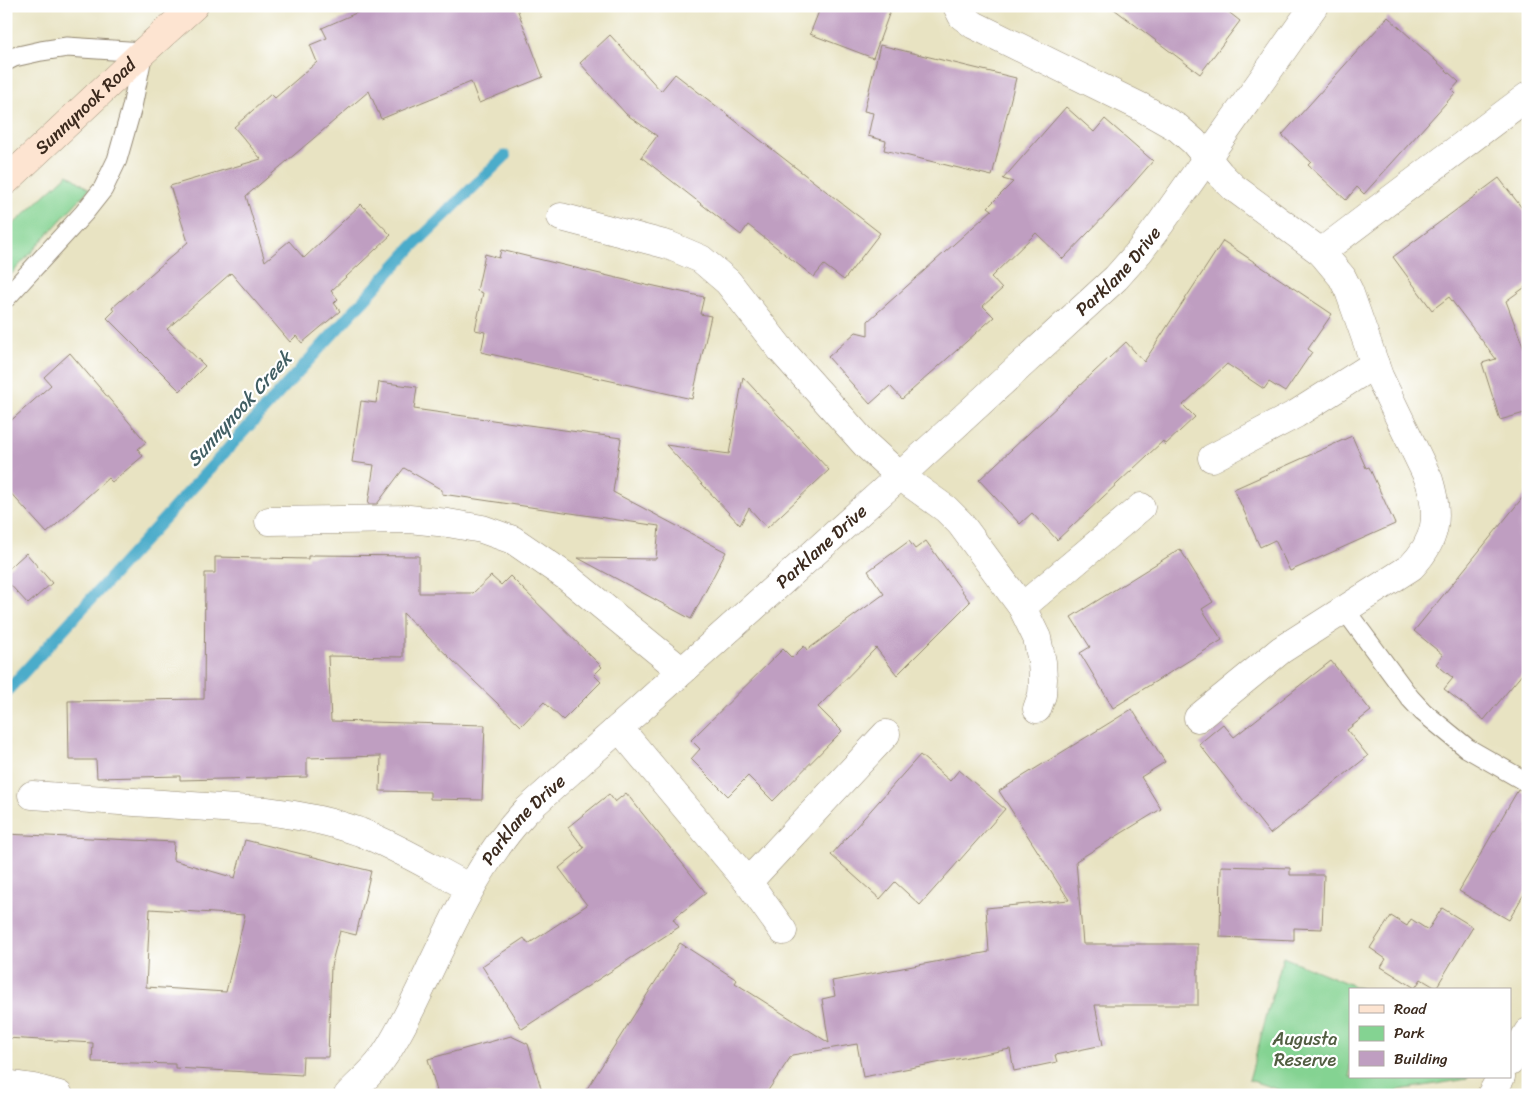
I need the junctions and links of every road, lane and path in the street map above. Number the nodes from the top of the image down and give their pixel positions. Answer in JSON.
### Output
{"nodes":[{"id":1,"x":194,"y":6,"type":"edge"},
{"id":2,"x":957,"y":6,"type":"edge"},
{"id":3,"x":1314,"y":6,"type":"edge"},
{"id":4,"x":143,"y":52,"type":"junction"},
{"id":5,"x":6,"y":61,"type":"edge"},
{"id":6,"x":1528,"y":96,"type":"edge"},
{"id":7,"x":1207,"y":158,"type":"junction"},
{"id":8,"x":6,"y":181,"type":"edge"},
{"id":9,"x":561,"y":217,"type":"dead end"},
{"id":10,"x":1321,"y":252,"type":"junction"},
{"id":11,"x":6,"y":298,"type":"edge"},
{"id":12,"x":1375,"y":364,"type":"junction"},
{"id":13,"x":1212,"y":458,"type":"dead end"},
{"id":14,"x":900,"y":476,"type":"junction"},
{"id":15,"x":1141,"y":507,"type":"dead end"},
{"id":16,"x":268,"y":521,"type":"dead end"},
{"id":17,"x":1022,"y":607,"type":"junction"},
{"id":18,"x":1345,"y":610,"type":"junction"},
{"id":19,"x":682,"y":671,"type":"junction"},
{"id":20,"x":1037,"y":709,"type":"dead end"},
{"id":21,"x":1198,"y":718,"type":"dead end"},
{"id":22,"x":618,"y":728,"type":"junction"},
{"id":23,"x":886,"y":734,"type":"dead end"},
{"id":24,"x":1528,"y":783,"type":"edge"},
{"id":25,"x":32,"y":795,"type":"dead end"},
{"id":26,"x":748,"y":882,"type":"junction"},
{"id":27,"x":470,"y":888,"type":"junction"},
{"id":28,"x":783,"y":930,"type":"dead end"},
{"id":29,"x":1528,"y":1032,"type":"edge"},
{"id":30,"x":1512,"y":1059,"type":"edge"},
{"id":31,"x":1500,"y":1078,"type":"edge"},
{"id":32,"x":6,"y":1084,"type":"edge"},
{"id":33,"x":59,"y":1095,"type":"edge"},
{"id":34,"x":348,"y":1095,"type":"edge"},
{"id":35,"x":1491,"y":1095,"type":"edge"}],
"edges":[{"from":1,"to":4,"type":"main road","name":"Sunnynook Road"},
{"from":2,"to":7,"type":"street"},
{"from":3,"to":7,"type":"street","name":"Parklane Drive"},
{"from":4,"to":5,"type":"lane","name":"Sunnynook Road"},
{"from":4,"to":8,"type":"main road","name":"Sunnynook Road"},
{"from":4,"to":11,"type":"lane","name":"Sunnynook Road"},
{"from":6,"to":10,"type":"street"},
{"from":7,"to":10,"type":"street"},
{"from":7,"to":14,"type":"street","name":"Parklane Drive"},
{"from":9,"to":14,"type":"street"},
{"from":10,"to":12,"type":"street"},
{"from":12,"to":13,"type":"street"},
{"from":12,"to":18,"type":"street"},
{"from":14,"to":17,"type":"street"},
{"from":14,"to":19,"type":"street","name":"Parklane Drive"},
{"from":15,"to":17,"type":"street"},
{"from":16,"to":19,"type":"street"},
{"from":17,"to":20,"type":"street"},
{"from":18,"to":21,"type":"street"},
{"from":18,"to":24,"type":"lane"},
{"from":19,"to":22,"type":"street","name":"Parklane Drive"},
{"from":22,"to":26,"type":"street"},
{"from":22,"to":27,"type":"street","name":"Parklane Drive"},
{"from":23,"to":26,"type":"street"},
{"from":25,"to":27,"type":"street"},
{"from":26,"to":28,"type":"street"},
{"from":27,"to":34,"type":"street","name":"Parklane Drive"},
{"from":29,"to":30,"type":"street"},
{"from":31,"to":35,"type":"street"},
{"from":32,"to":33,"type":"street"}]}
